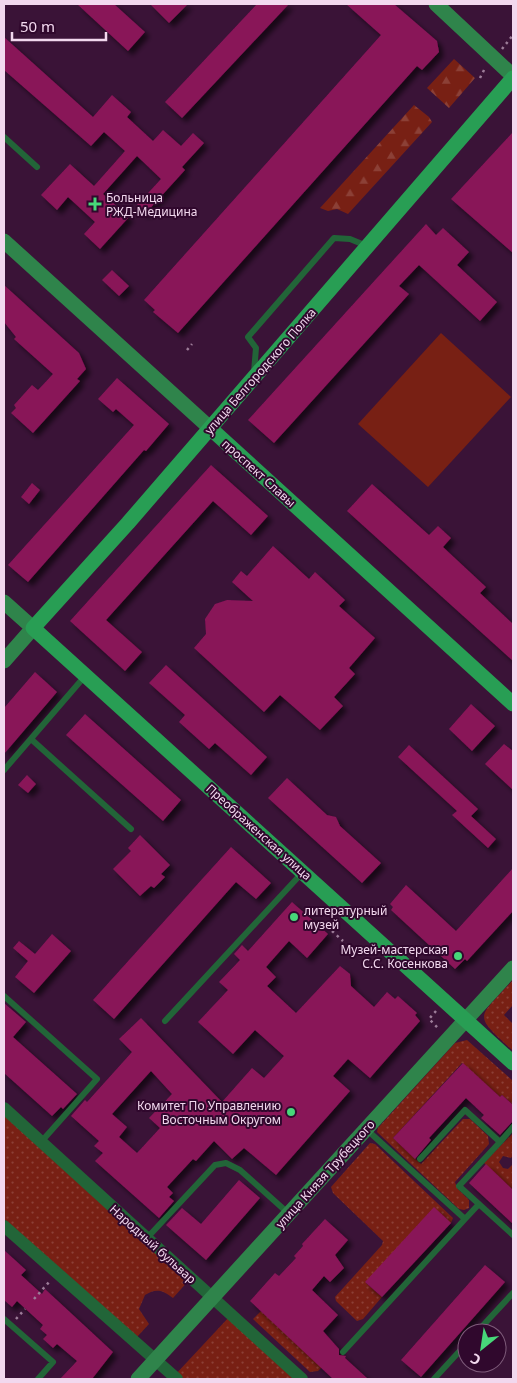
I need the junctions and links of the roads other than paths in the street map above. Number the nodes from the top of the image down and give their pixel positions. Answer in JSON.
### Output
{"nodes":[{"id":1,"x":436,"y":4,"type":"edge"},
{"id":2,"x":513,"y":77,"type":"edge"},
{"id":3,"x":4,"y":137,"type":"edge"},
{"id":4,"x":37,"y":168,"type":"dead end"},
{"id":5,"x":4,"y":241,"type":"edge"},
{"id":6,"x":368,"y":246,"type":"junction"},
{"id":7,"x":254,"y":378,"type":"junction"},
{"id":8,"x":210,"y":428,"type":"junction"},
{"id":9,"x":4,"y":602,"type":"edge"},
{"id":10,"x":33,"y":628,"type":"junction"},
{"id":11,"x":4,"y":661,"type":"edge"},
{"id":12,"x":86,"y":676,"type":"junction"},
{"id":13,"x":513,"y":704,"type":"edge"},
{"id":14,"x":30,"y":739,"type":"junction"},
{"id":15,"x":4,"y":770,"type":"edge"},
{"id":16,"x":131,"y":828,"type":"dead end"},
{"id":17,"x":303,"y":872,"type":"junction"},
{"id":18,"x":513,"y":968,"type":"edge"},
{"id":19,"x":4,"y":996,"type":"edge"},
{"id":20,"x":466,"y":1020,"type":"junction"},
{"id":21,"x":166,"y":1021,"type":"dead end"},
{"id":22,"x":513,"y":1063,"type":"edge"},
{"id":23,"x":4,"y":1108,"type":"edge"},
{"id":24,"x":513,"y":1127,"type":"edge"},
{"id":25,"x":366,"y":1129,"type":"junction"},
{"id":26,"x":41,"y":1142,"type":"junction"},
{"id":27,"x":500,"y":1142,"type":"junction"},
{"id":28,"x":420,"y":1160,"type":"dead end"},
{"id":29,"x":479,"y":1204,"type":"junction"},
{"id":30,"x":289,"y":1214,"type":"junction"},
{"id":31,"x":465,"y":1219,"type":"junction"},
{"id":32,"x":4,"y":1226,"type":"edge"},
{"id":33,"x":513,"y":1235,"type":"edge"},
{"id":34,"x":147,"y":1238,"type":"junction"},
{"id":35,"x":513,"y":1293,"type":"edge"},
{"id":36,"x":212,"y":1298,"type":"junction"},
{"id":37,"x":4,"y":1319,"type":"edge"},
{"id":38,"x":485,"y":1323,"type":"edge"},
{"id":39,"x":343,"y":1352,"type":"dead end"},
{"id":40,"x":457,"y":1354,"type":"edge"},
{"id":41,"x":155,"y":1360,"type":"junction"},
{"id":42,"x":38,"y":1379,"type":"edge"},
{"id":43,"x":138,"y":1379,"type":"edge"},
{"id":44,"x":177,"y":1379,"type":"edge"},
{"id":45,"x":302,"y":1379,"type":"edge"},
{"id":46,"x":434,"y":1379,"type":"edge"}],
"edges":[{"from":1,"to":2,"type":"street"},
{"from":2,"to":6,"type":"main road","name":"улица Белгородского Полка"},
{"from":3,"to":4,"type":"lane"},
{"from":5,"to":8,"type":"street","name":"проспект Славы"},
{"from":6,"to":7,"type":"main road","name":"улица Белгородского Полка"},
{"from":6,"to":7,"type":"lane"},
{"from":7,"to":8,"type":"main road","name":"улица Белгородского Полка"},
{"from":8,"to":10,"type":"main road","name":"улица Белгородского Полка"},
{"from":8,"to":13,"type":"main road","name":"проспект Славы"},
{"from":9,"to":10,"type":"street","name":"Преображенская улица"},
{"from":10,"to":11,"type":"street","name":"улица Белгородского Полка"},
{"from":10,"to":12,"type":"main road","name":"Преображенская улица"},
{"from":12,"to":14,"type":"lane"},
{"from":12,"to":17,"type":"main road","name":"Преображенская улица"},
{"from":14,"to":15,"type":"lane"},
{"from":14,"to":16,"type":"lane"},
{"from":17,"to":20,"type":"main road","name":"Преображенская улица"},
{"from":17,"to":21,"type":"lane"},
{"from":18,"to":20,"type":"street","name":"улица Князя Трубецкого"},
{"from":19,"to":26,"type":"lane"},
{"from":20,"to":22,"type":"main road","name":"Преображенская улица"},
{"from":20,"to":25,"type":"street","name":"улица Князя Трубецкого"},
{"from":23,"to":26,"type":"street","name":"Народный бульвар"},
{"from":24,"to":27,"type":"lane"},
{"from":25,"to":30,"type":"street","name":"улица Князя Трубецкого"},
{"from":25,"to":31,"type":"lane"},
{"from":26,"to":34,"type":"street","name":"Народный бульвар"},
{"from":27,"to":28,"type":"lane"},
{"from":27,"to":29,"type":"lane"},
{"from":29,"to":31,"type":"lane"},
{"from":29,"to":33,"type":"lane"},
{"from":30,"to":34,"type":"lane"},
{"from":30,"to":36,"type":"street","name":"улица Князя Трубецкого"},
{"from":31,"to":39,"type":"lane"},
{"from":32,"to":41,"type":"street"},
{"from":34,"to":36,"type":"street","name":"Народный бульвар"},
{"from":35,"to":38,"type":"lane"},
{"from":36,"to":41,"type":"street","name":"улица Князя Трубецкого"},
{"from":36,"to":45,"type":"street","name":"Народный бульвар"},
{"from":37,"to":42,"type":"lane"},
{"from":40,"to":46,"type":"lane"},
{"from":41,"to":43,"type":"street","name":"улица Князя Трубецкого"},
{"from":41,"to":44,"type":"street"}]}
